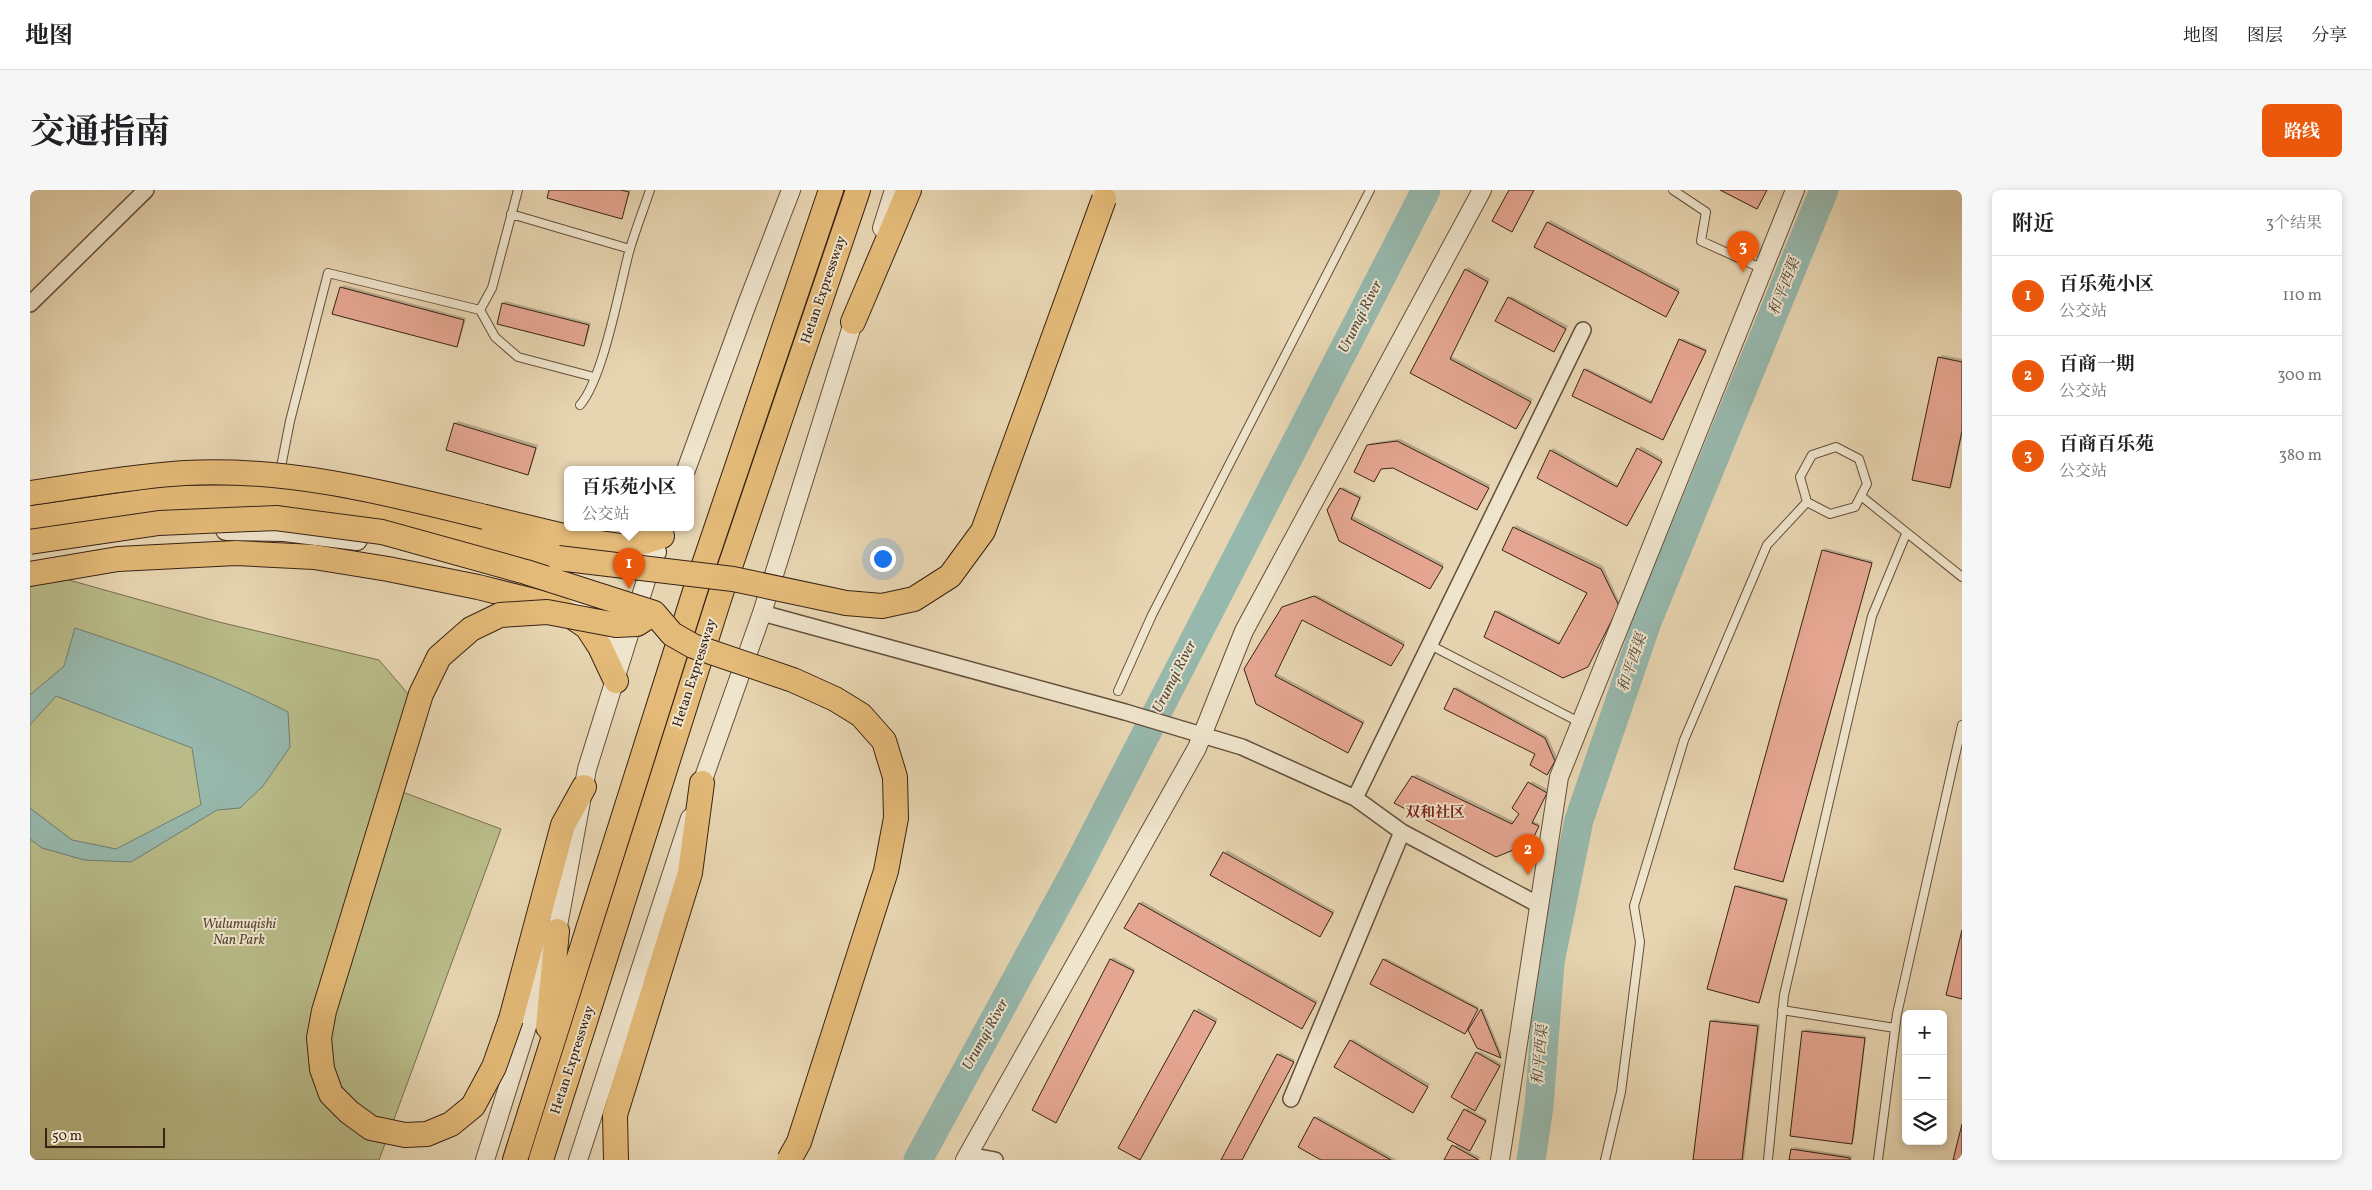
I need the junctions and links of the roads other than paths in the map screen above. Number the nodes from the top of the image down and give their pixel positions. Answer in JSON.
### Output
{"nodes":[{"id":1,"x":146,"y":190,"type":"edge"},
{"id":2,"x":518,"y":190,"type":"edge"},
{"id":3,"x":650,"y":190,"type":"edge"},
{"id":4,"x":791,"y":190,"type":"edge"},
{"id":5,"x":831,"y":190,"type":"edge"},
{"id":6,"x":858,"y":190,"type":"edge"},
{"id":7,"x":894,"y":190,"type":"edge"},
{"id":8,"x":909,"y":190,"type":"edge"},
{"id":9,"x":1370,"y":190,"type":"edge"},
{"id":10,"x":1482,"y":190,"type":"edge"},
{"id":11,"x":1673,"y":190,"type":"edge"},
{"id":12,"x":1795,"y":190,"type":"edge"},
{"id":13,"x":1105,"y":194,"type":"edge"},
{"id":14,"x":511,"y":214,"type":"junction"},
{"id":15,"x":630,"y":249,"type":"junction"},
{"id":16,"x":1763,"y":269,"type":"junction"},
{"id":17,"x":30,"y":304,"type":"edge"},
{"id":18,"x":480,"y":310,"type":"junction"},
{"id":19,"x":853,"y":322,"type":"junction"},
{"id":20,"x":1583,"y":330,"type":"dead end"},
{"id":21,"x":594,"y":377,"type":"junction"},
{"id":22,"x":580,"y":405,"type":"dead end"},
{"id":23,"x":687,"y":466,"type":"edge"},
{"id":24,"x":277,"y":489,"type":"junction"},
{"id":25,"x":30,"y":493,"type":"edge"},
{"id":26,"x":1861,"y":496,"type":"junction"},
{"id":27,"x":1807,"y":502,"type":"junction"},
{"id":28,"x":30,"y":513,"type":"edge"},
{"id":29,"x":30,"y":518,"type":"edge"},
{"id":30,"x":1906,"y":534,"type":"junction"},
{"id":31,"x":661,"y":538,"type":"edge"},
{"id":32,"x":30,"y":542,"type":"edge"},
{"id":33,"x":30,"y":574,"type":"edge"},
{"id":34,"x":1962,"y":577,"type":"edge"},
{"id":35,"x":762,"y":613,"type":"junction"},
{"id":36,"x":654,"y":614,"type":"junction"},
{"id":37,"x":1430,"y":645,"type":"junction"},
{"id":38,"x":616,"y":681,"type":"junction"},
{"id":39,"x":1118,"y":692,"type":"dead end"},
{"id":40,"x":1581,"y":723,"type":"junction"},
{"id":41,"x":1962,"y":725,"type":"edge"},
{"id":42,"x":1203,"y":734,"type":"junction"},
{"id":43,"x":702,"y":782,"type":"junction"},
{"id":44,"x":584,"y":787,"type":"junction"},
{"id":45,"x":1355,"y":798,"type":"junction"},
{"id":46,"x":1402,"y":832,"type":"junction"},
{"id":47,"x":1539,"y":906,"type":"junction"},
{"id":48,"x":557,"y":931,"type":"junction"},
{"id":49,"x":1782,"y":1010,"type":"junction"},
{"id":50,"x":1895,"y":1028,"type":"junction"},
{"id":51,"x":544,"y":1069,"type":"junction"},
{"id":52,"x":1291,"y":1100,"type":"dead end"},
{"id":53,"x":615,"y":1157,"type":"edge"},
{"id":54,"x":966,"y":1158,"type":"edge"},
{"id":55,"x":485,"y":1160,"type":"edge"},
{"id":56,"x":515,"y":1160,"type":"edge"},
{"id":57,"x":541,"y":1160,"type":"edge"},
{"id":58,"x":578,"y":1160,"type":"edge"},
{"id":59,"x":789,"y":1160,"type":"edge"},
{"id":60,"x":996,"y":1160,"type":"edge"},
{"id":61,"x":1500,"y":1160,"type":"edge"},
{"id":62,"x":1605,"y":1160,"type":"edge"},
{"id":63,"x":1768,"y":1160,"type":"edge"},
{"id":64,"x":1878,"y":1160,"type":"edge"}],
"edges":[{"from":1,"to":17,"type":"street"},
{"from":2,"to":14,"type":"lane"},
{"from":3,"to":15,"type":"lane"},
{"from":4,"to":23,"type":"street"},
{"from":5,"to":51,"type":"highway","name":"Hetan Expressway"},
{"from":6,"to":57,"type":"highway","name":"Hetan Expressway"},
{"from":7,"to":19,"type":"street"},
{"from":8,"to":19,"type":"highway"},
{"from":9,"to":39,"type":"lane"},
{"from":10,"to":42,"type":"street"},
{"from":11,"to":16,"type":"lane"},
{"from":12,"to":16,"type":"street"},
{"from":13,"to":29,"type":"highway","bridge":true},
{"from":14,"to":15,"type":"lane"},
{"from":14,"to":18,"type":"lane"},
{"from":15,"to":21,"type":"lane"},
{"from":16,"to":40,"type":"street"},
{"from":18,"to":21,"type":"lane"},
{"from":18,"to":24,"type":"lane"},
{"from":19,"to":35,"type":"street"},
{"from":20,"to":37,"type":"street"},
{"from":21,"to":22,"type":"lane"},
{"from":24,"to":28,"type":"main road"},
{"from":24,"to":31,"type":"main road"},
{"from":25,"to":31,"type":"highway","bridge":true},
{"from":26,"to":27,"type":"lane"},
{"from":26,"to":27,"type":"lane"},
{"from":26,"to":30,"type":"lane"},
{"from":27,"to":62,"type":"lane"},
{"from":30,"to":34,"type":"lane"},
{"from":30,"to":49,"type":"lane"},
{"from":31,"to":38,"type":"street"},
{"from":32,"to":36,"type":"highway","bridge":true},
{"from":32,"to":38,"type":"main road"},
{"from":33,"to":38,"type":"highway"},
{"from":35,"to":42,"type":"street"},
{"from":35,"to":43,"type":"street"},
{"from":36,"to":44,"type":"highway","bridge":true},
{"from":36,"to":59,"type":"highway","bridge":true},
{"from":37,"to":40,"type":"lane"},
{"from":37,"to":45,"type":"street"},
{"from":38,"to":44,"type":"street"},
{"from":40,"to":47,"type":"street"},
{"from":41,"to":50,"type":"lane"},
{"from":42,"to":45,"type":"street"},
{"from":42,"to":54,"type":"street"},
{"from":43,"to":53,"type":"highway"},
{"from":43,"to":58,"type":"street"},
{"from":44,"to":48,"type":"street"},
{"from":45,"to":46,"type":"street"},
{"from":46,"to":47,"type":"street"},
{"from":46,"to":52,"type":"street"},
{"from":47,"to":61,"type":"street"},
{"from":48,"to":51,"type":"highway"},
{"from":48,"to":55,"type":"street"},
{"from":49,"to":50,"type":"lane"},
{"from":49,"to":63,"type":"lane"},
{"from":50,"to":64,"type":"lane"},
{"from":51,"to":56,"type":"highway","name":"Hetan Expressway"},
{"from":54,"to":60,"type":"street"}]}
